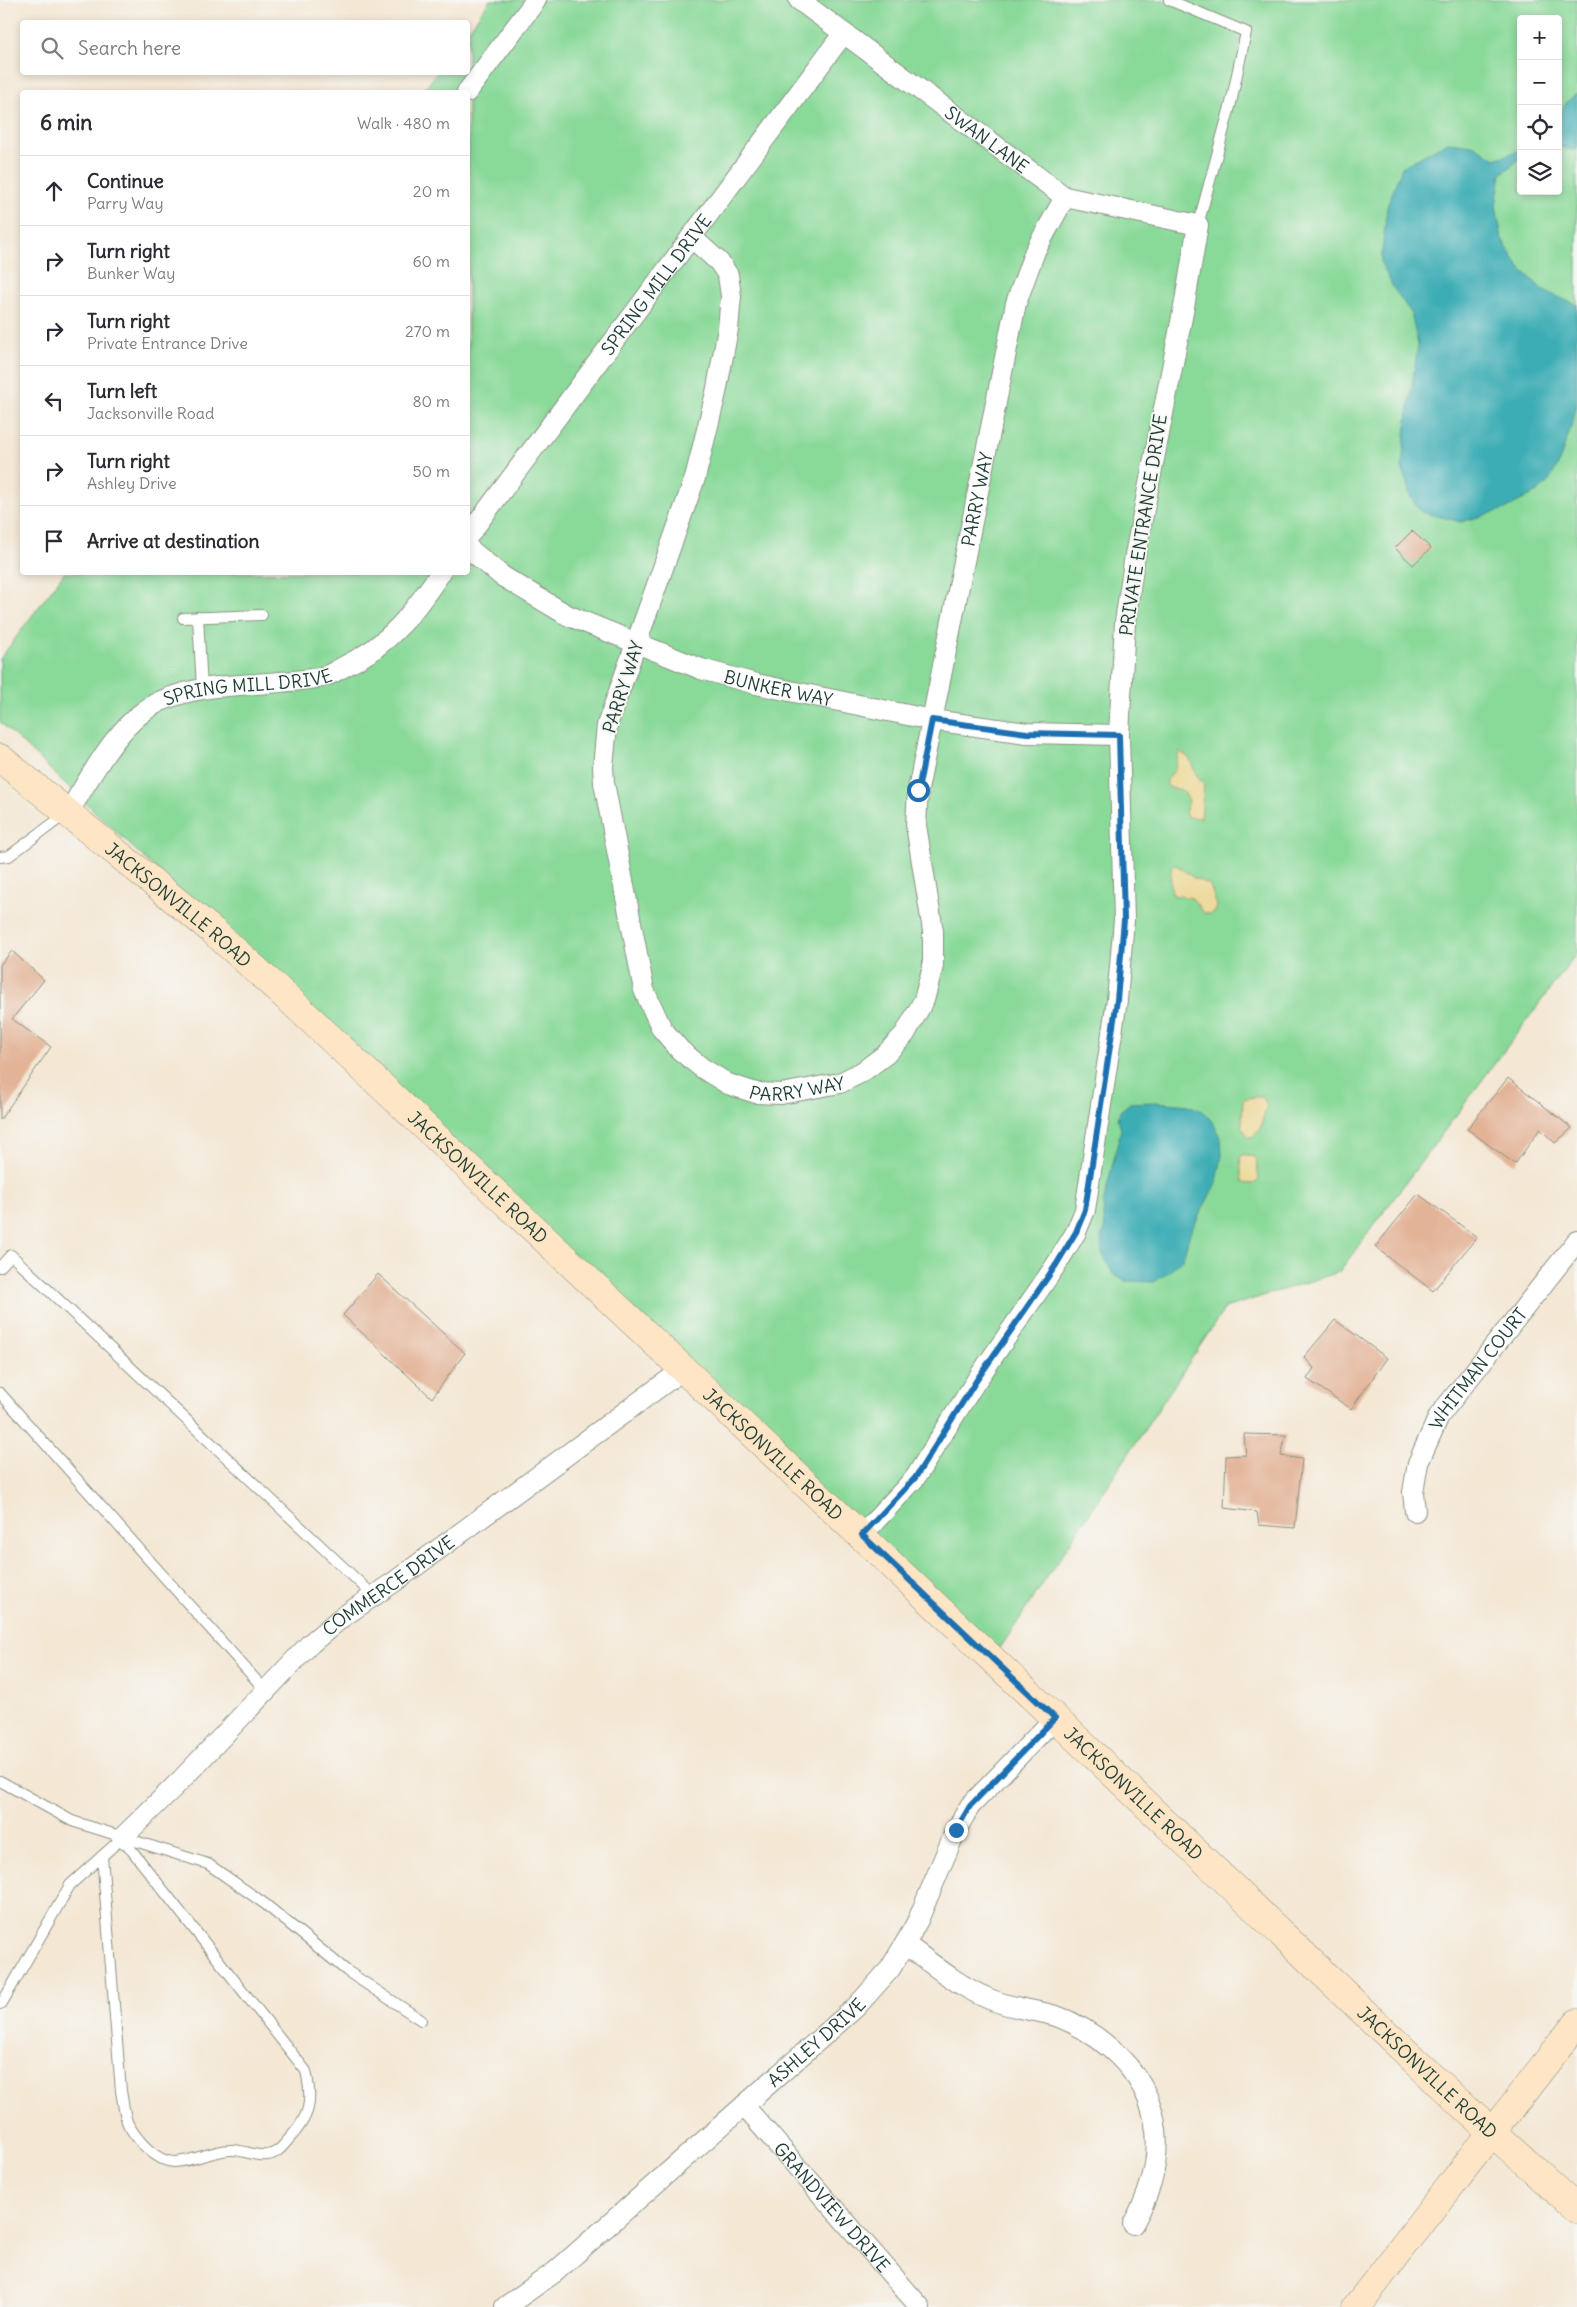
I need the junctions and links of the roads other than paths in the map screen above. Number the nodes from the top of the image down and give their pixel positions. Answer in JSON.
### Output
{"nodes":[{"id":1,"x":536,"y":0,"type":"edge"},
{"id":2,"x":799,"y":0,"type":"edge"},
{"id":3,"x":1170,"y":0,"type":"edge"},
{"id":4,"x":843,"y":34,"type":"junction"},
{"id":5,"x":468,"y":90,"type":"edge"},
{"id":6,"x":1065,"y":198,"type":"junction"},
{"id":7,"x":1198,"y":225,"type":"junction"},
{"id":8,"x":691,"y":237,"type":"junction"},
{"id":9,"x":470,"y":533,"type":"edge"},
{"id":10,"x":470,"y":550,"type":"edge"},
{"id":11,"x":439,"y":575,"type":"edge"},
{"id":12,"x":262,"y":615,"type":"dead end"},
{"id":13,"x":198,"y":617,"type":"junction"},
{"id":14,"x":183,"y":618,"type":"dead end"},
{"id":15,"x":636,"y":644,"type":"junction"},
{"id":16,"x":202,"y":689,"type":"junction"},
{"id":17,"x":932,"y":720,"type":"junction"},
{"id":18,"x":1119,"y":735,"type":"junction"},
{"id":19,"x":0,"y":758,"type":"edge"},
{"id":20,"x":68,"y":812,"type":"junction"},
{"id":21,"x":0,"y":857,"type":"edge"},
{"id":22,"x":1577,"y":1241,"type":"edge"},
{"id":23,"x":0,"y":1267,"type":"edge"},
{"id":24,"x":685,"y":1368,"type":"junction"},
{"id":25,"x":0,"y":1393,"type":"edge"},
{"id":26,"x":1415,"y":1511,"type":"dead end"},
{"id":27,"x":862,"y":1535,"type":"junction"},
{"id":28,"x":374,"y":1596,"type":"junction"},
{"id":29,"x":265,"y":1690,"type":"junction"},
{"id":30,"x":1055,"y":1718,"type":"junction"},
{"id":31,"x":0,"y":1781,"type":"edge"},
{"id":32,"x":122,"y":1838,"type":"junction"},
{"id":33,"x":102,"y":1856,"type":"junction"},
{"id":34,"x":905,"y":1944,"type":"junction"},
{"id":35,"x":0,"y":2004,"type":"edge"},
{"id":36,"x":421,"y":2020,"type":"dead end"},
{"id":37,"x":1577,"y":2023,"type":"edge"},
{"id":38,"x":744,"y":2106,"type":"junction"},
{"id":39,"x":1492,"y":2132,"type":"junction"},
{"id":40,"x":1577,"y":2208,"type":"edge"},
{"id":41,"x":1133,"y":2224,"type":"dead end"},
{"id":42,"x":505,"y":2307,"type":"edge"},
{"id":43,"x":920,"y":2307,"type":"edge"},
{"id":44,"x":1356,"y":2307,"type":"edge"}],
"edges":[{"from":1,"to":5,"type":"street"},
{"from":2,"to":4,"type":"street","name":"SWAN LANE"},
{"from":3,"to":7,"type":"lane"},
{"from":4,"to":6,"type":"street","name":"SWAN LANE"},
{"from":4,"to":8,"type":"street","name":"SPRING MILL DRIVE"},
{"from":6,"to":7,"type":"street","name":"SWAN LANE"},
{"from":6,"to":17,"type":"street","name":"PARRY WAY"},
{"from":7,"to":18,"type":"street","name":"PRIVATE ENTRANCE DRIVE"},
{"from":8,"to":9,"type":"street","name":"SPRING MILL DRIVE"},
{"from":8,"to":15,"type":"street","name":"PARRY WAY"},
{"from":10,"to":15,"type":"street","name":"BUNKER WAY"},
{"from":11,"to":16,"type":"street","name":"SPRING MILL DRIVE"},
{"from":12,"to":13,"type":"lane"},
{"from":13,"to":14,"type":"lane"},
{"from":13,"to":16,"type":"lane"},
{"from":15,"to":17,"type":"street","name":"BUNKER WAY"},
{"from":15,"to":17,"type":"street","name":"PARRY WAY"},
{"from":16,"to":20,"type":"street","name":"SPRING MILL DRIVE"},
{"from":17,"to":18,"type":"street","name":"BUNKER WAY"},
{"from":18,"to":27,"type":"street","name":"PRIVATE ENTRANCE DRIVE"},
{"from":19,"to":20,"type":"main road","name":"JACKSONVILLE ROAD"},
{"from":20,"to":21,"type":"lane"},
{"from":20,"to":24,"type":"main road","name":"JACKSONVILLE ROAD"},
{"from":22,"to":26,"type":"street","name":"WHITMAN COURT"},
{"from":23,"to":28,"type":"lane"},
{"from":24,"to":27,"type":"main road","name":"JACKSONVILLE ROAD"},
{"from":24,"to":28,"type":"street","name":"COMMERCE DRIVE"},
{"from":25,"to":29,"type":"lane"},
{"from":27,"to":30,"type":"main road","name":"JACKSONVILLE ROAD"},
{"from":28,"to":29,"type":"street","name":"COMMERCE DRIVE"},
{"from":29,"to":32,"type":"street","name":"COMMERCE DRIVE"},
{"from":30,"to":34,"type":"street","name":"ASHLEY DRIVE"},
{"from":30,"to":39,"type":"main road","name":"JACKSONVILLE ROAD"},
{"from":31,"to":32,"type":"lane"},
{"from":32,"to":33,"type":"lane"},
{"from":32,"to":33,"type":"lane"},
{"from":32,"to":36,"type":"lane"},
{"from":33,"to":35,"type":"lane"},
{"from":34,"to":38,"type":"street","name":"ASHLEY DRIVE"},
{"from":34,"to":41,"type":"street"},
{"from":37,"to":39,"type":"main road"},
{"from":38,"to":42,"type":"street","name":"ASHLEY DRIVE"},
{"from":38,"to":43,"type":"street","name":"GRANDVIEW DRIVE"},
{"from":39,"to":40,"type":"main road","name":"JACKSONVILLE ROAD"},
{"from":39,"to":44,"type":"main road"}]}
